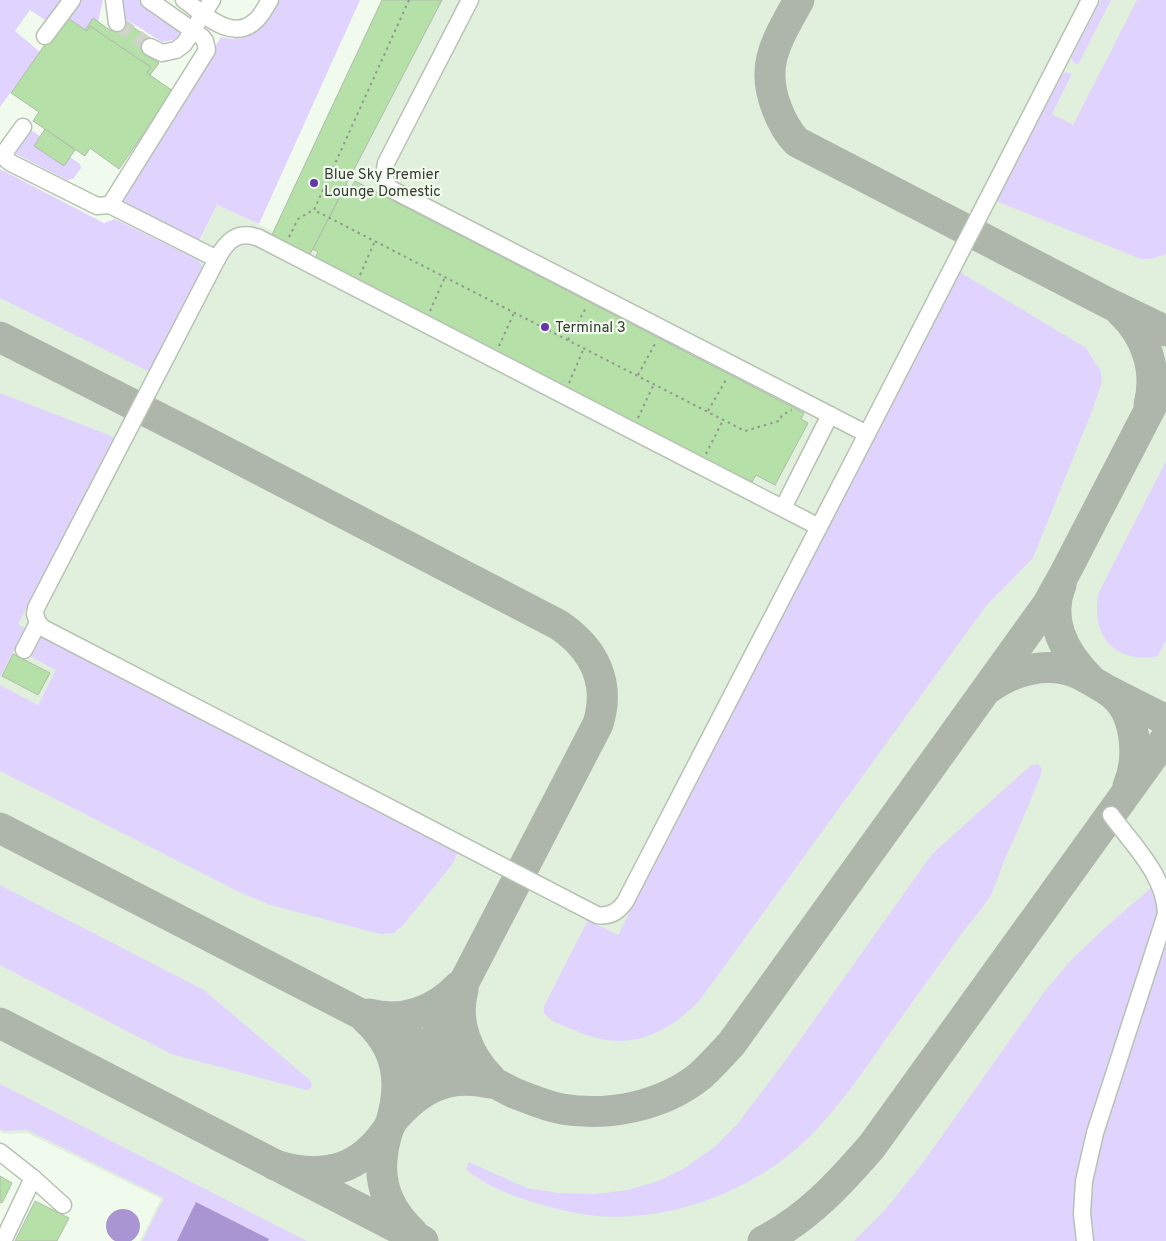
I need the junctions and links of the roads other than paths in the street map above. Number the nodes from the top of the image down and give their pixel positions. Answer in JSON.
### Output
{"nodes":[{"id":1,"x":72,"y":0,"type":"edge"},
{"id":2,"x":114,"y":0,"type":"edge"},
{"id":3,"x":149,"y":0,"type":"edge"},
{"id":4,"x":184,"y":0,"type":"edge"},
{"id":5,"x":252,"y":0,"type":"edge"},
{"id":6,"x":262,"y":0,"type":"edge"},
{"id":7,"x":270,"y":0,"type":"edge"},
{"id":8,"x":470,"y":0,"type":"edge"},
{"id":9,"x":1090,"y":0,"type":"edge"},
{"id":10,"x":208,"y":7,"type":"edge"},
{"id":11,"x":117,"y":23,"type":"dead end"},
{"id":12,"x":193,"y":31,"type":"junction"},
{"id":13,"x":45,"y":36,"type":"dead end"},
{"id":14,"x":150,"y":48,"type":"tunnel mouth"},
{"id":15,"x":23,"y":127,"type":"dead end"},
{"id":16,"x":110,"y":205,"type":"junction"},
{"id":17,"x":217,"y":259,"type":"junction"},
{"id":18,"x":830,"y":415,"type":"junction"},
{"id":19,"x":867,"y":434,"type":"junction"},
{"id":20,"x":783,"y":508,"type":"junction"},
{"id":21,"x":819,"y":527,"type":"junction"},
{"id":22,"x":38,"y":624,"type":"junction"},
{"id":23,"x":24,"y":650,"type":"dead end"},
{"id":24,"x":1111,"y":815,"type":"dead end"},
{"id":25,"x":0,"y":1152,"type":"edge"},
{"id":26,"x":33,"y":1178,"type":"junction"},
{"id":27,"x":63,"y":1206,"type":"dead end"},
{"id":28,"x":3,"y":1241,"type":"edge"},
{"id":29,"x":1085,"y":1241,"type":"edge"}],
"edges":[{"from":1,"to":13,"type":"lane"},
{"from":2,"to":11,"type":"lane"},
{"from":3,"to":12,"type":"lane"},
{"from":4,"to":10,"type":"lane"},
{"from":5,"to":6,"type":"lane"},
{"from":7,"to":10,"type":"lane"},
{"from":8,"to":18,"type":"lane"},
{"from":9,"to":19,"type":"lane"},
{"from":10,"to":12,"type":"lane"},
{"from":12,"to":14,"type":"lane"},
{"from":12,"to":16,"type":"lane"},
{"from":15,"to":16,"type":"lane"},
{"from":16,"to":17,"type":"lane"},
{"from":17,"to":20,"type":"lane"},
{"from":17,"to":22,"type":"lane"},
{"from":18,"to":19,"type":"lane"},
{"from":18,"to":20,"type":"lane"},
{"from":19,"to":21,"type":"lane"},
{"from":20,"to":21,"type":"lane"},
{"from":21,"to":22,"type":"lane"},
{"from":22,"to":23,"type":"lane"},
{"from":24,"to":29,"type":"lane"},
{"from":25,"to":26,"type":"lane"},
{"from":26,"to":27,"type":"lane"},
{"from":26,"to":28,"type":"lane"}]}
